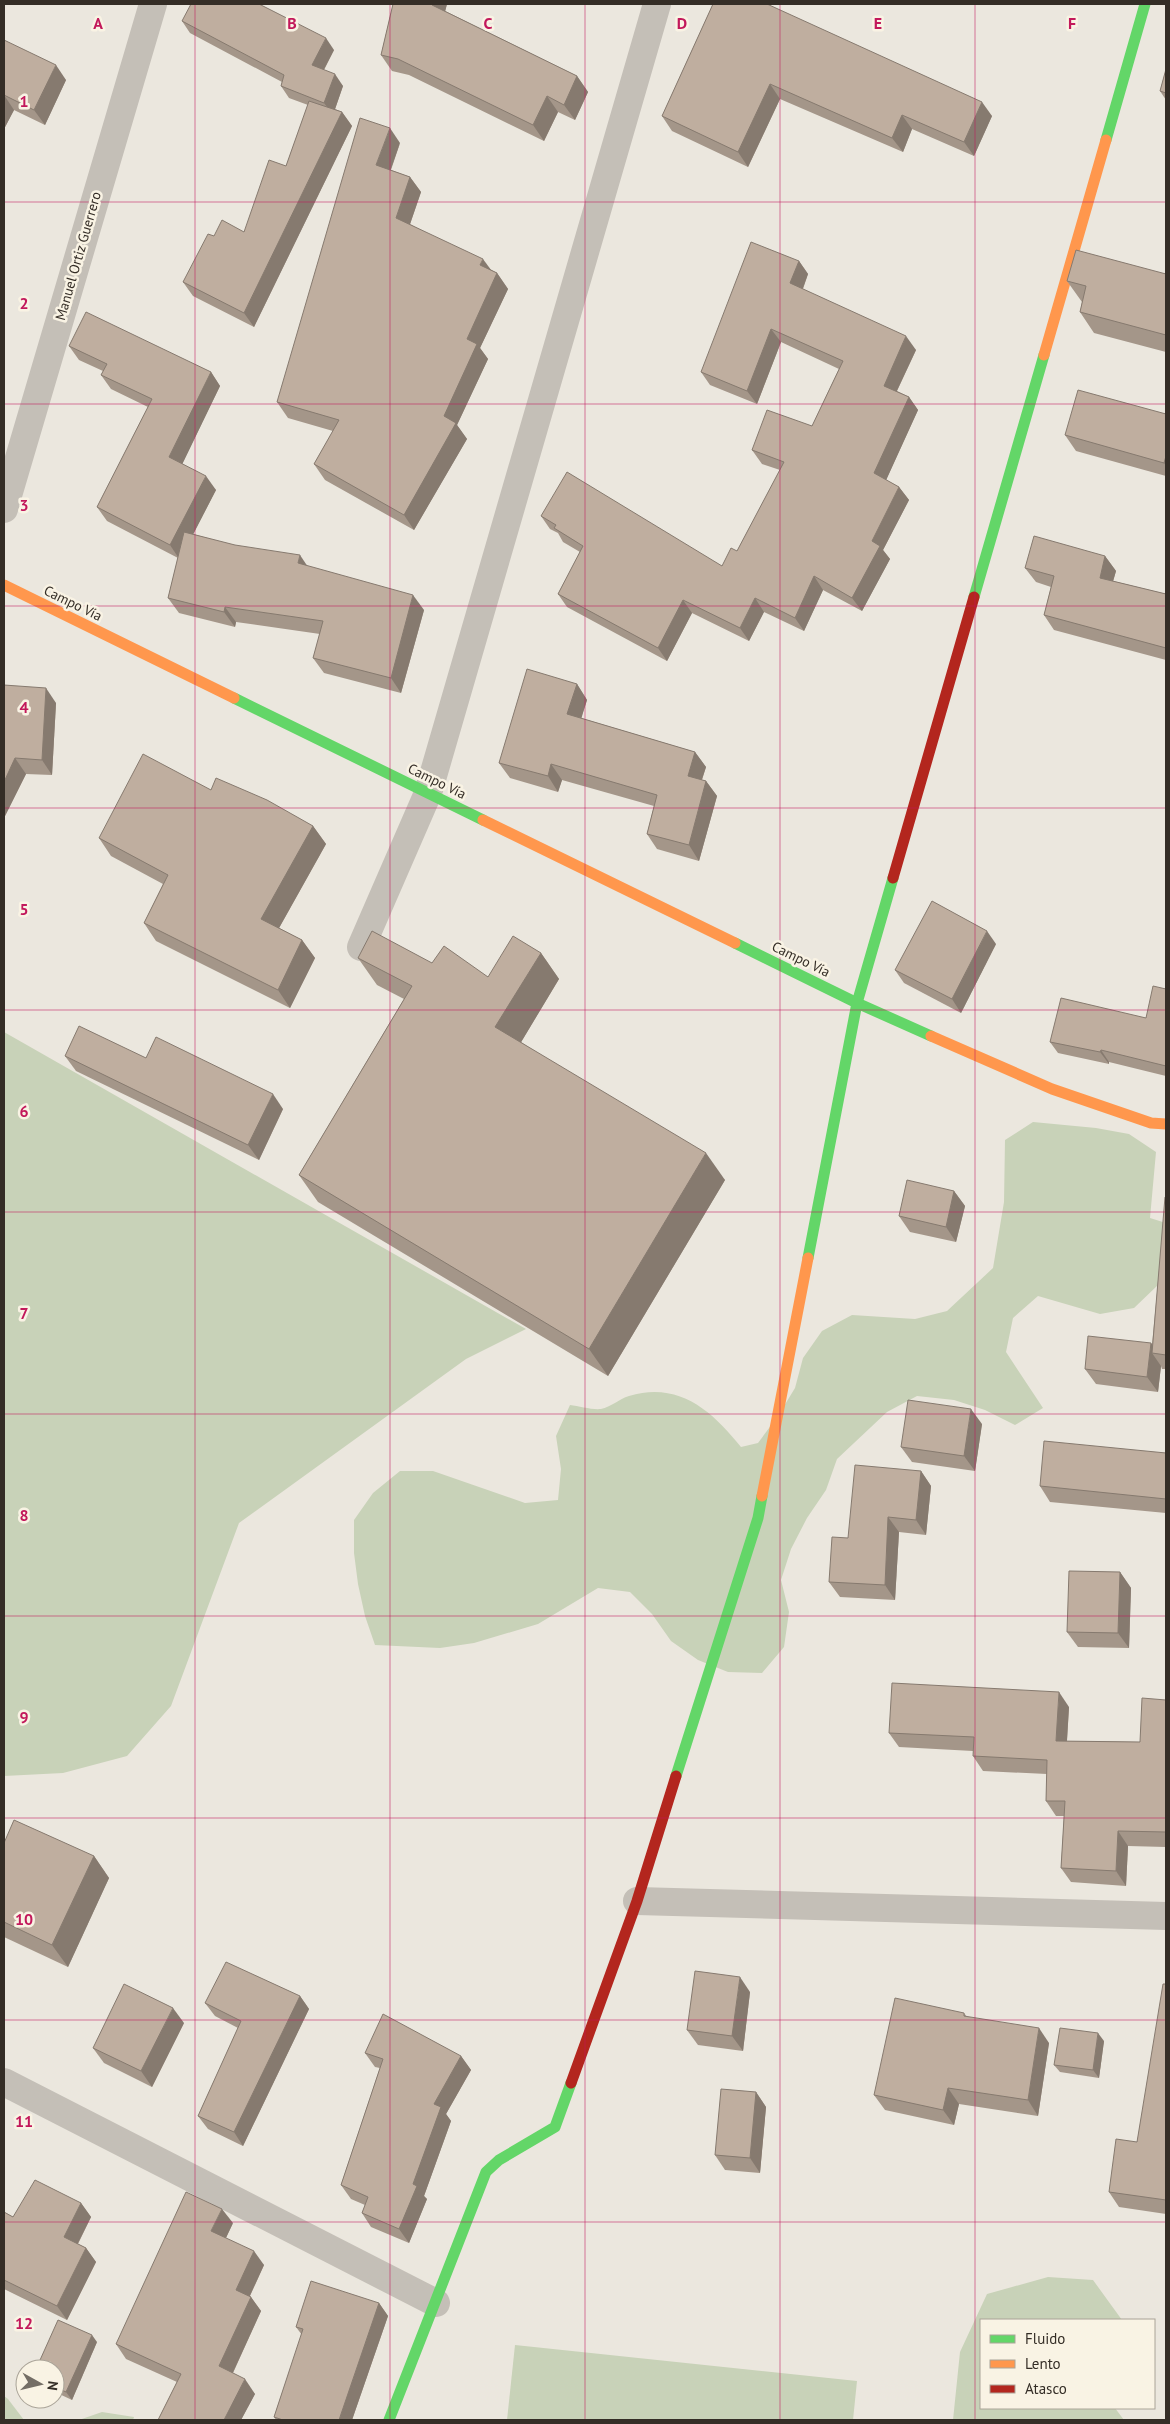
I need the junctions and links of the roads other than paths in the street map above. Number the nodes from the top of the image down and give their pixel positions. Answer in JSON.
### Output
{"nodes":[{"id":1,"x":153,"y":4,"type":"edge"},
{"id":2,"x":657,"y":4,"type":"edge"},
{"id":3,"x":1145,"y":4,"type":"edge"},
{"id":4,"x":4,"y":509,"type":"edge"},
{"id":5,"x":4,"y":586,"type":"edge"},
{"id":6,"x":428,"y":793,"type":"junction"},
{"id":7,"x":361,"y":947,"type":"edge"},
{"id":8,"x":857,"y":1003,"type":"junction"},
{"id":9,"x":1166,"y":1124,"type":"edge"},
{"id":10,"x":637,"y":1901,"type":"junction"},
{"id":11,"x":1166,"y":1916,"type":"edge"},
{"id":12,"x":4,"y":2082,"type":"edge"},
{"id":13,"x":436,"y":2303,"type":"junction"},
{"id":14,"x":389,"y":2420,"type":"edge"}],
"edges":[{"from":1,"to":4,"type":"street","name":"Manuel Ortiz Guerrero"},
{"from":2,"to":6,"type":"street"},
{"from":3,"to":8,"type":"street"},
{"from":5,"to":6,"type":"street","name":"Campo Vía"},
{"from":6,"to":7,"type":"street"},
{"from":6,"to":8,"type":"street","name":"Campo Vía"},
{"from":8,"to":9,"type":"street","name":"Campo Vía"},
{"from":8,"to":10,"type":"street"},
{"from":10,"to":11,"type":"street"},
{"from":10,"to":13,"type":"street"},
{"from":12,"to":13,"type":"street"},
{"from":13,"to":14,"type":"street"}]}
